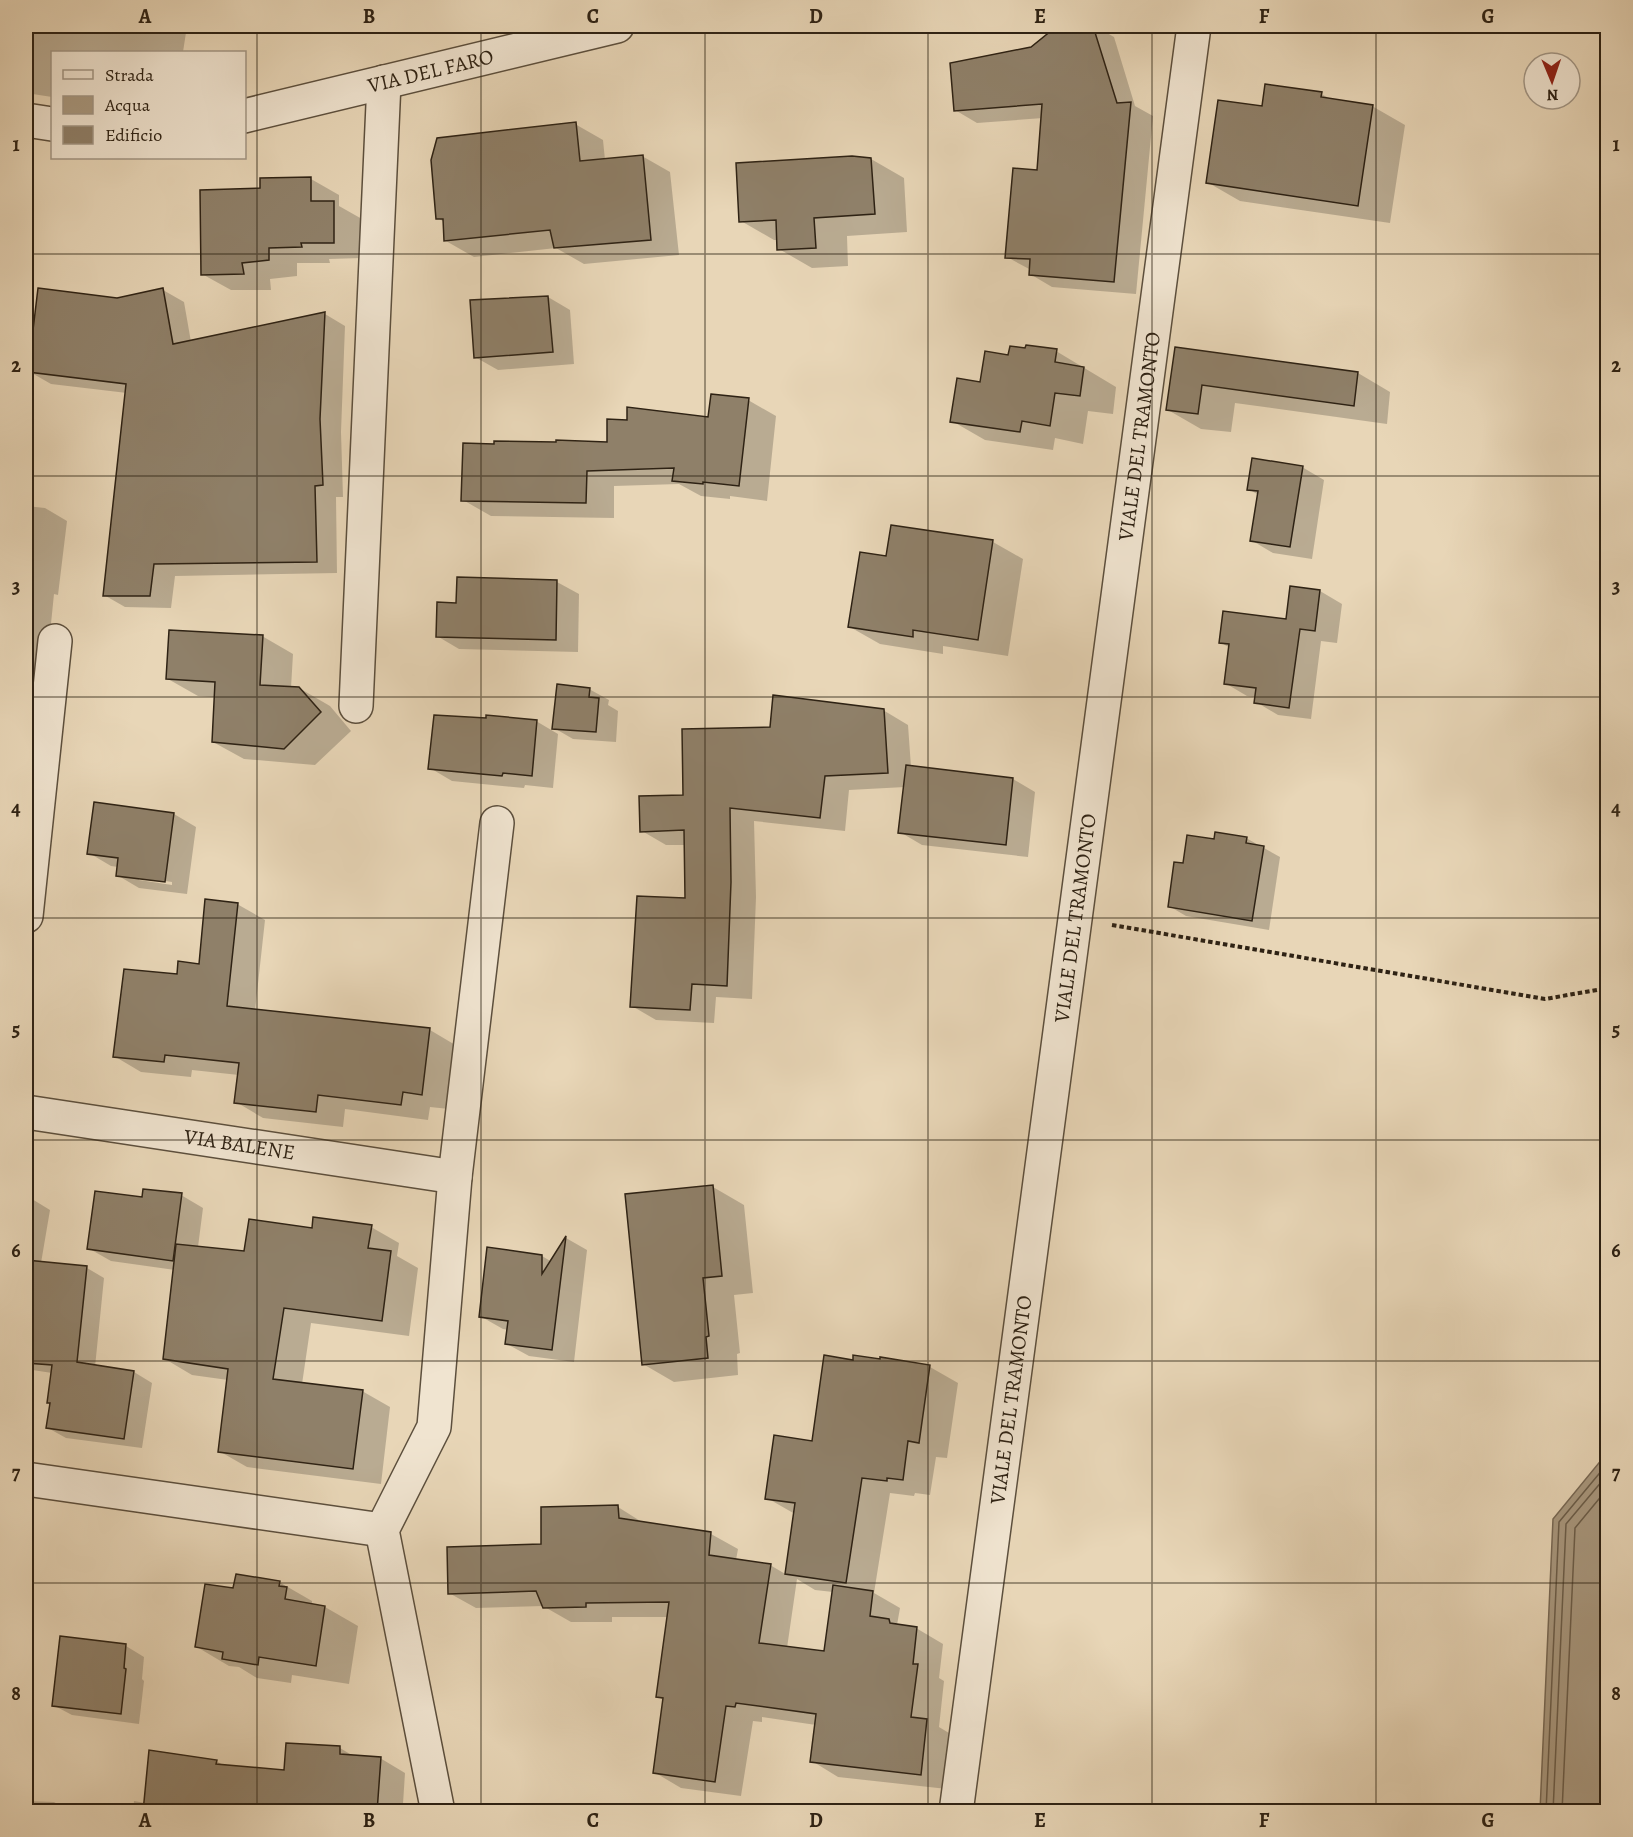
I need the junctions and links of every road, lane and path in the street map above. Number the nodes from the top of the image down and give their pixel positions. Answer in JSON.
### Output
{"nodes":[{"id":1,"x":617,"y":26,"type":"edge"},
{"id":2,"x":1194,"y":26,"type":"edge"},
{"id":3,"x":384,"y":82,"type":"junction"},
{"id":4,"x":246,"y":116,"type":"edge"},
{"id":5,"x":26,"y":120,"type":"edge"},
{"id":6,"x":51,"y":124,"type":"edge"},
{"id":7,"x":55,"y":641,"type":"dead end"},
{"id":8,"x":356,"y":706,"type":"dead end"},
{"id":9,"x":497,"y":823,"type":"dead end"},
{"id":10,"x":26,"y":916,"type":"edge"},
{"id":11,"x":1075,"y":919,"type":"junction"},
{"id":12,"x":1608,"y":988,"type":"edge"},
{"id":13,"x":26,"y":1112,"type":"edge"},
{"id":14,"x":455,"y":1177,"type":"junction"},
{"id":15,"x":26,"y":1479,"type":"edge"},
{"id":16,"x":382,"y":1530,"type":"junction"},
{"id":17,"x":438,"y":1812,"type":"edge"},
{"id":18,"x":956,"y":1812,"type":"edge"}],
"edges":[{"from":1,"to":3,"type":"street","name":"VIA DEL FARO"},
{"from":2,"to":11,"type":"street","name":"VIALE DEL TRAMONTO"},
{"from":3,"to":4,"type":"street","name":"VIA DEL FARO"},
{"from":3,"to":8,"type":"street"},
{"from":5,"to":6,"type":"street"},
{"from":7,"to":10,"type":"street"},
{"from":9,"to":14,"type":"street"},
{"from":11,"to":12,"type":"path"},
{"from":11,"to":18,"type":"street","name":"VIALE DEL TRAMONTO"},
{"from":13,"to":14,"type":"street","name":"VIA BALENE"},
{"from":14,"to":16,"type":"street"},
{"from":15,"to":16,"type":"street"},
{"from":16,"to":17,"type":"street"}]}
